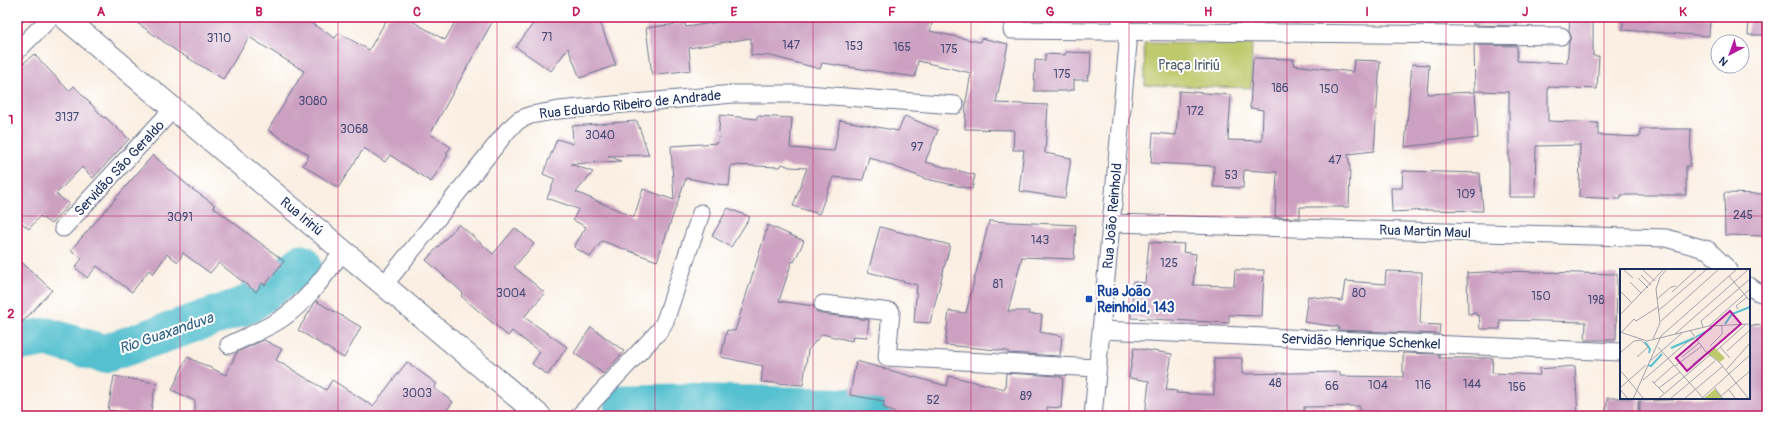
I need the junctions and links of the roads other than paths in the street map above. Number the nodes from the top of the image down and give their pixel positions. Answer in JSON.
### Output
{"nodes":[{"id":1,"x":51,"y":17,"type":"edge"},
{"id":2,"x":64,"y":17,"type":"edge"},
{"id":3,"x":1123,"y":24,"type":"edge"},
{"id":4,"x":1012,"y":30,"type":"dead end"},
{"id":5,"x":1561,"y":36,"type":"dead end"},
{"id":6,"x":17,"y":51,"type":"edge"},
{"id":7,"x":955,"y":105,"type":"dead end"},
{"id":8,"x":174,"y":108,"type":"junction"},
{"id":9,"x":701,"y":213,"type":"dead end"},
{"id":10,"x":1111,"y":223,"type":"junction"},
{"id":11,"x":64,"y":228,"type":"dead end"},
{"id":12,"x":343,"y":251,"type":"junction"},
{"id":13,"x":1728,"y":269,"type":"edge"},
{"id":14,"x":384,"y":285,"type":"junction"},
{"id":15,"x":1750,"y":287,"type":"edge"},
{"id":16,"x":1767,"y":294,"type":"edge"},
{"id":17,"x":823,"y":304,"type":"dead end"},
{"id":18,"x":1101,"y":330,"type":"junction"},
{"id":19,"x":229,"y":345,"type":"dead end"},
{"id":20,"x":1620,"y":352,"type":"edge"},
{"id":21,"x":1097,"y":368,"type":"junction"},
{"id":22,"x":540,"y":416,"type":"edge"},
{"id":23,"x":579,"y":416,"type":"edge"},
{"id":24,"x":1093,"y":416,"type":"edge"}],
"edges":[{"from":1,"to":6,"type":"street"},
{"from":2,"to":8,"type":"main road","name":"Rua Iririú"},
{"from":3,"to":4,"type":"street"},
{"from":3,"to":5,"type":"street"},
{"from":3,"to":10,"type":"street","name":"Rua João Reinhold"},
{"from":7,"to":14,"type":"street","name":"Rua Eduardo Ribeiro de Andrade"},
{"from":8,"to":11,"type":"street","name":"Servidão São Geraldo"},
{"from":8,"to":12,"type":"main road","name":"Rua Iririú"},
{"from":9,"to":23,"type":"street"},
{"from":10,"to":13,"type":"street","name":"Rua Martin Maul"},
{"from":10,"to":18,"type":"street","name":"Rua João Reinhold"},
{"from":12,"to":14,"type":"main road","name":"Rua Iririú"},
{"from":12,"to":19,"type":"street"},
{"from":14,"to":22,"type":"main road","name":"Rua Iririú"},
{"from":15,"to":16,"type":"street"},
{"from":17,"to":21,"type":"street"},
{"from":18,"to":20,"type":"street","name":"Servidão Henrique Schenkel"},
{"from":18,"to":21,"type":"street","name":"Rua João Reinhold"},
{"from":21,"to":24,"type":"street","name":"Rua João Reinhold"}]}
